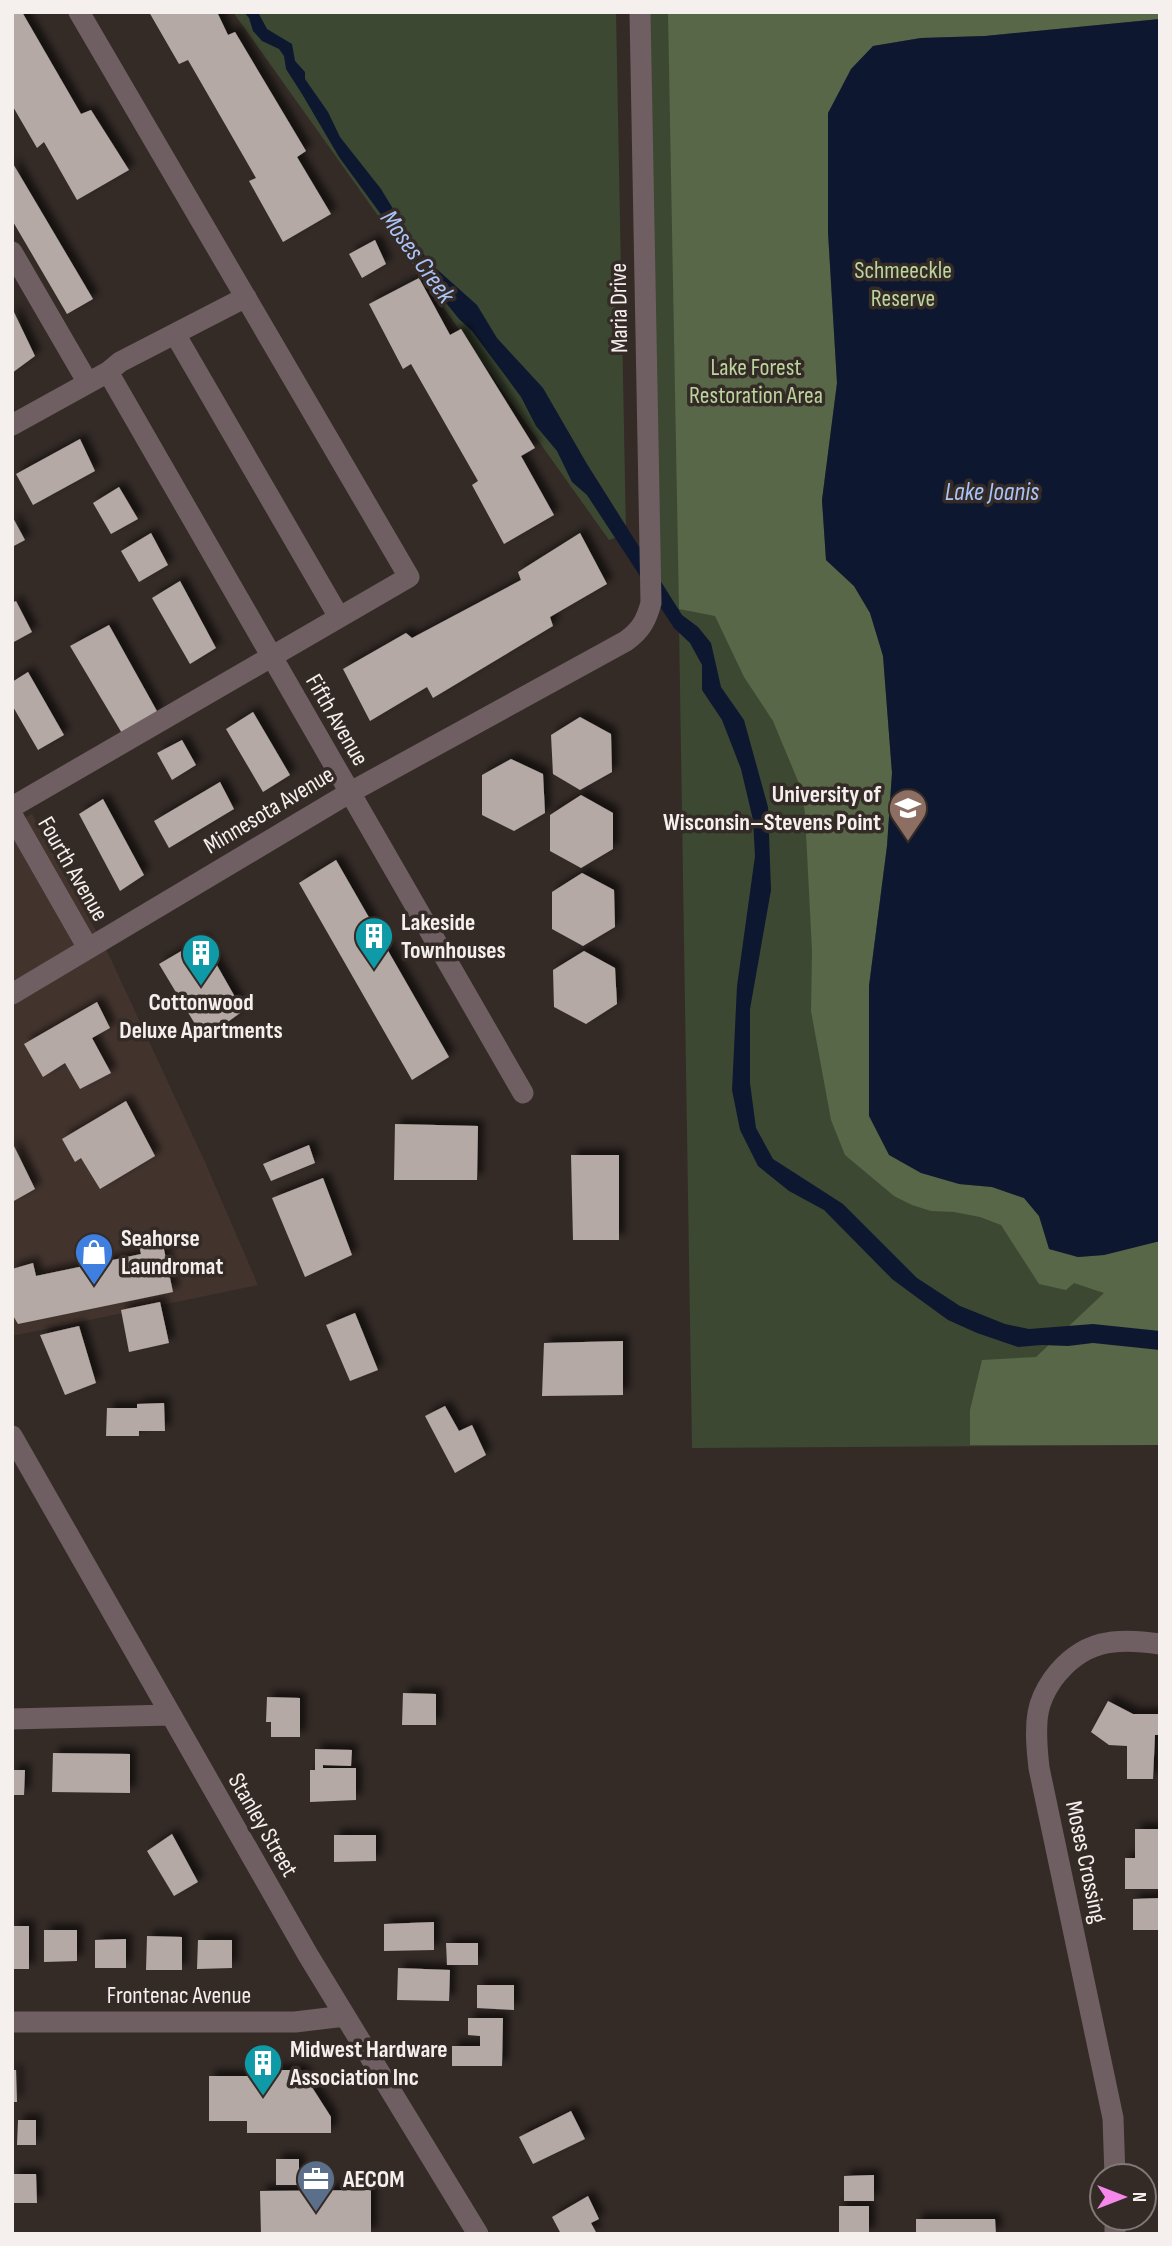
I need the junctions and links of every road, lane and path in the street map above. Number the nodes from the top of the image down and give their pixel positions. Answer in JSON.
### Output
{"nodes":[{"id":1,"x":79,"y":12,"type":"edge"},
{"id":2,"x":640,"y":12,"type":"edge"},
{"id":3,"x":12,"y":252,"type":"edge"},
{"id":4,"x":246,"y":297,"type":"junction"},
{"id":5,"x":175,"y":334,"type":"junction"},
{"id":6,"x":108,"y":372,"type":"junction"},
{"id":7,"x":88,"y":383,"type":"junction"},
{"id":8,"x":12,"y":425,"type":"edge"},
{"id":9,"x":651,"y":603,"type":"joint"},
{"id":10,"x":339,"y":617,"type":"junction"},
{"id":11,"x":271,"y":657,"type":"junction"},
{"id":12,"x":349,"y":793,"type":"junction"},
{"id":13,"x":12,"y":807,"type":"edge"},
{"id":14,"x":12,"y":815,"type":"edge"},
{"id":15,"x":88,"y":948,"type":"junction"},
{"id":16,"x":12,"y":994,"type":"edge"},
{"id":17,"x":523,"y":1093,"type":"dead end"},
{"id":18,"x":12,"y":1436,"type":"edge"},
{"id":19,"x":1160,"y":1644,"type":"edge"},
{"id":20,"x":170,"y":1715,"type":"junction"},
{"id":21,"x":12,"y":1719,"type":"edge"},
{"id":22,"x":345,"y":2016,"type":"junction"},
{"id":23,"x":12,"y":2022,"type":"edge"},
{"id":24,"x":1115,"y":2162,"type":"edge"},
{"id":25,"x":478,"y":2234,"type":"edge"}],
"edges":[{"from":1,"to":4,"type":"street"},
{"from":2,"to":9,"type":"street","name":"Maria Drive"},
{"from":3,"to":7,"type":"street"},
{"from":4,"to":5,"type":"street"},
{"from":4,"to":10,"type":"street"},
{"from":5,"to":6,"type":"street"},
{"from":5,"to":10,"type":"street"},
{"from":6,"to":7,"type":"street"},
{"from":6,"to":11,"type":"street","name":"Fifth Avenue"},
{"from":7,"to":8,"type":"street"},
{"from":9,"to":12,"type":"street","name":"Minnesota Avenue"},
{"from":10,"to":11,"type":"street"},
{"from":11,"to":12,"type":"street","name":"Fifth Avenue"},
{"from":11,"to":13,"type":"street"},
{"from":12,"to":15,"type":"street","name":"Minnesota Avenue"},
{"from":12,"to":17,"type":"street","name":"Fifth Avenue"},
{"from":14,"to":15,"type":"street","name":"Fourth Avenue"},
{"from":15,"to":16,"type":"street","name":"Minnesota Avenue"},
{"from":18,"to":20,"type":"street","name":"Stanley Street"},
{"from":19,"to":24,"type":"street","name":"Moses Crossing"},
{"from":20,"to":21,"type":"street"},
{"from":20,"to":22,"type":"street","name":"Stanley Street"},
{"from":22,"to":23,"type":"street","name":"Frontenac Avenue"},
{"from":22,"to":25,"type":"street","name":"Stanley Street"}]}
